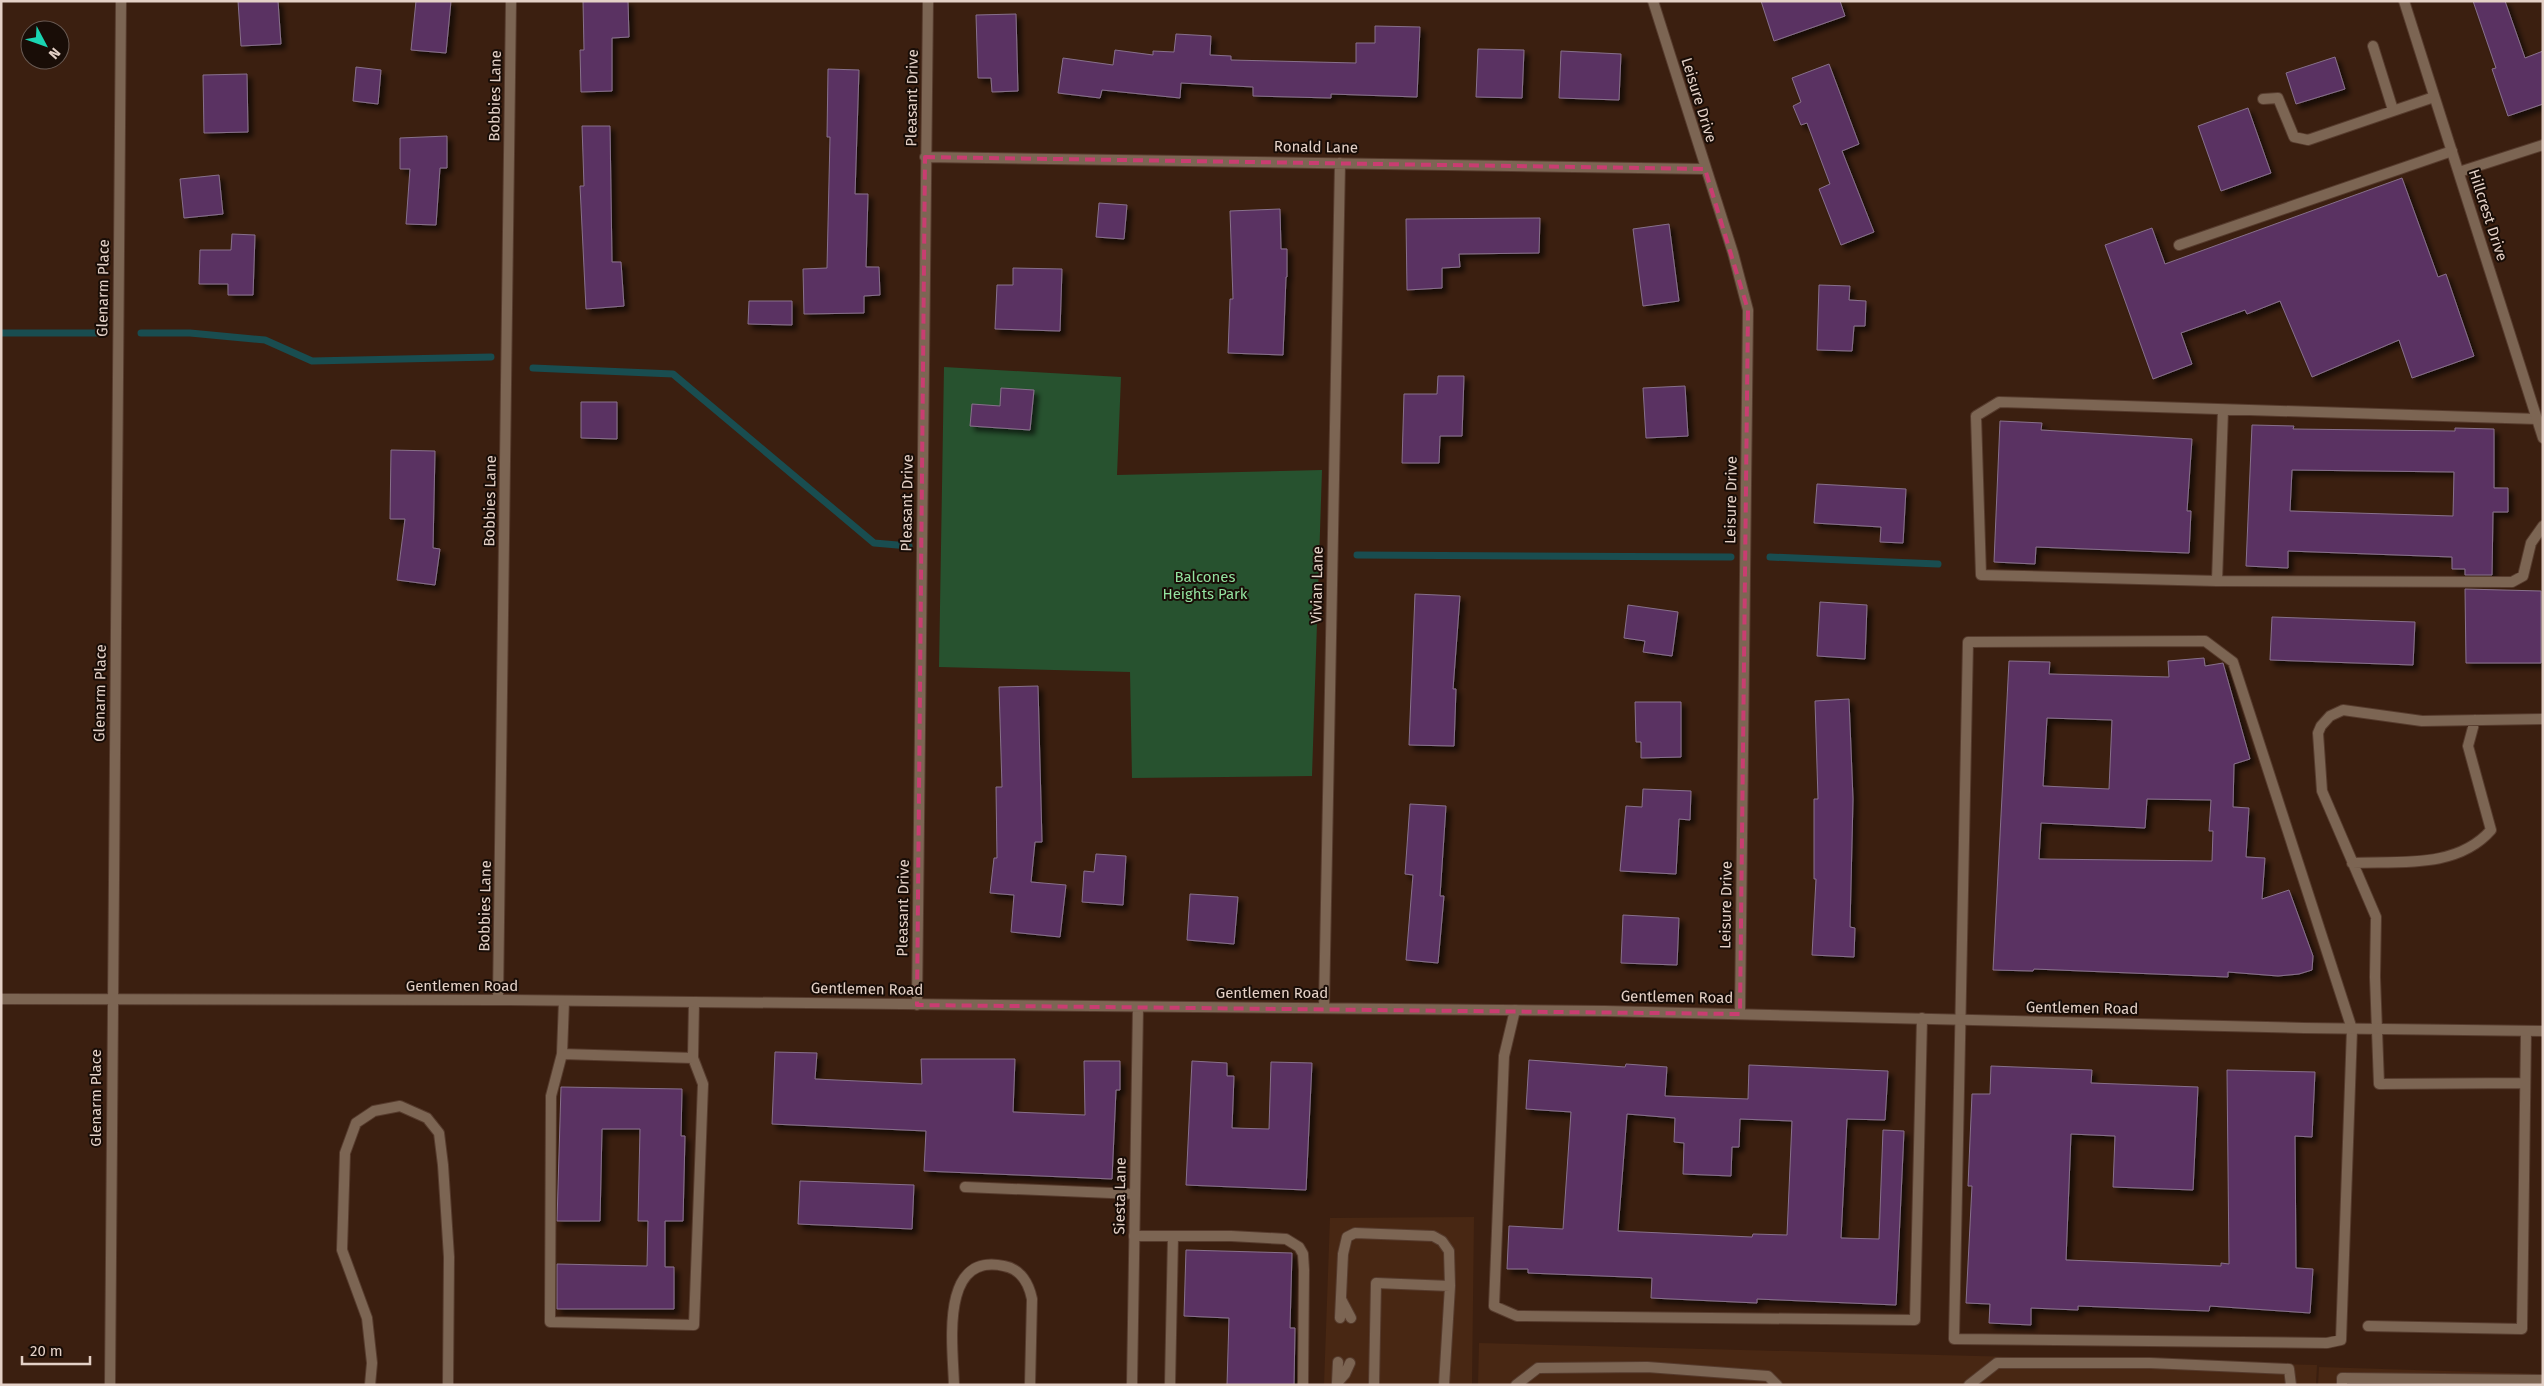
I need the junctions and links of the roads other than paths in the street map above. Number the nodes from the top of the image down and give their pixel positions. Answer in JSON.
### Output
{"nodes":[{"id":1,"x":121,"y":1,"type":"edge"},
{"id":2,"x":512,"y":1,"type":"edge"},
{"id":3,"x":928,"y":1,"type":"edge"},
{"id":4,"x":1653,"y":1,"type":"edge"},
{"id":5,"x":2404,"y":1,"type":"edge"},
{"id":6,"x":2373,"y":46,"type":"dead end"},
{"id":7,"x":2434,"y":97,"type":"junction"},
{"id":8,"x":2263,"y":99,"type":"dead end"},
{"id":9,"x":2393,"y":110,"type":"junction"},
{"id":10,"x":2543,"y":145,"type":"edge"},
{"id":11,"x":2452,"y":151,"type":"junction"},
{"id":12,"x":925,"y":157,"type":"junction"},
{"id":13,"x":1340,"y":163,"type":"junction"},
{"id":14,"x":1705,"y":169,"type":"junction"},
{"id":15,"x":2459,"y":172,"type":"junction"},
{"id":16,"x":2179,"y":245,"type":"dead end"},
{"id":17,"x":2223,"y":410,"type":"junction"},
{"id":18,"x":2537,"y":419,"type":"junction"},
{"id":19,"x":2543,"y":438,"type":"edge"},
{"id":20,"x":2543,"y":526,"type":"edge"},
{"id":21,"x":2217,"y":581,"type":"junction"},
{"id":22,"x":2543,"y":719,"type":"edge"},
{"id":23,"x":2475,"y":720,"type":"junction"},
{"id":24,"x":2352,"y":863,"type":"junction"},
{"id":25,"x":1,"y":999,"type":"edge"},
{"id":26,"x":112,"y":1000,"type":"junction"},
{"id":27,"x":498,"y":1000,"type":"junction"},
{"id":28,"x":564,"y":1001,"type":"junction"},
{"id":29,"x":694,"y":1002,"type":"junction"},
{"id":30,"x":917,"y":1005,"type":"junction"},
{"id":31,"x":1138,"y":1008,"type":"junction"},
{"id":32,"x":1324,"y":1008,"type":"junction"},
{"id":33,"x":1515,"y":1010,"type":"junction"},
{"id":34,"x":1740,"y":1014,"type":"junction"},
{"id":35,"x":1922,"y":1018,"type":"junction"},
{"id":36,"x":1960,"y":1019,"type":"junction"},
{"id":37,"x":2352,"y":1029,"type":"junction"},
{"id":38,"x":2378,"y":1029,"type":"junction"},
{"id":39,"x":2526,"y":1031,"type":"junction"},
{"id":40,"x":2543,"y":1031,"type":"edge"},
{"id":41,"x":562,"y":1054,"type":"junction"},
{"id":42,"x":693,"y":1058,"type":"junction"},
{"id":43,"x":2525,"y":1083,"type":"junction"},
{"id":44,"x":965,"y":1187,"type":"dead end"},
{"id":45,"x":1135,"y":1194,"type":"junction"},
{"id":46,"x":1134,"y":1236,"type":"junction"},
{"id":47,"x":1173,"y":1236,"type":"junction"},
{"id":48,"x":1450,"y":1286,"type":"junction"},
{"id":49,"x":1345,"y":1318,"type":"dead end"},
{"id":50,"x":2368,"y":1326,"type":"dead end"},
{"id":51,"x":1338,"y":1362,"type":"dead end"},
{"id":52,"x":1350,"y":1362,"type":"dead end"},
{"id":53,"x":2543,"y":1380,"type":"edge"},
{"id":54,"x":1337,"y":1384,"type":"edge"},
{"id":55,"x":110,"y":1385,"type":"edge"},
{"id":56,"x":370,"y":1385,"type":"edge"},
{"id":57,"x":448,"y":1385,"type":"edge"},
{"id":58,"x":954,"y":1385,"type":"edge"},
{"id":59,"x":1030,"y":1385,"type":"edge"},
{"id":60,"x":1132,"y":1385,"type":"edge"},
{"id":61,"x":1170,"y":1385,"type":"edge"},
{"id":62,"x":1302,"y":1385,"type":"edge"},
{"id":63,"x":1374,"y":1385,"type":"edge"},
{"id":64,"x":1444,"y":1385,"type":"edge"},
{"id":65,"x":1516,"y":1385,"type":"edge"},
{"id":66,"x":1777,"y":1385,"type":"edge"},
{"id":67,"x":1969,"y":1385,"type":"edge"},
{"id":68,"x":2291,"y":1385,"type":"edge"},
{"id":69,"x":2342,"y":1385,"type":"edge"}],
"edges":[{"from":1,"to":26,"type":"street","name":"Glenarm Place"},
{"from":2,"to":27,"type":"street","name":"Bobbies Lane"},
{"from":3,"to":12,"type":"street","name":"Pleasant Drive"},
{"from":4,"to":14,"type":"street","name":"Leisure Drive"},
{"from":5,"to":7,"type":"street","name":"Hillcrest Drive"},
{"from":6,"to":9,"type":"street"},
{"from":7,"to":9,"type":"street"},
{"from":7,"to":11,"type":"street","name":"Hillcrest Drive"},
{"from":8,"to":9,"type":"street"},
{"from":10,"to":15,"type":"street"},
{"from":11,"to":15,"type":"street","name":"Hillcrest Drive"},
{"from":11,"to":16,"type":"street"},
{"from":12,"to":13,"type":"street","name":"Ronald Lane"},
{"from":12,"to":30,"type":"street","name":"Pleasant Drive"},
{"from":13,"to":14,"type":"street","name":"Ronald Lane"},
{"from":13,"to":32,"type":"street","name":"Vivian Lane"},
{"from":14,"to":34,"type":"street","name":"Leisure Drive"},
{"from":15,"to":18,"type":"street","name":"Hillcrest Drive"},
{"from":17,"to":18,"type":"street"},
{"from":17,"to":21,"type":"street"},
{"from":17,"to":21,"type":"street"},
{"from":18,"to":19,"type":"street","name":"Hillcrest Drive"},
{"from":20,"to":21,"type":"street"},
{"from":22,"to":23,"type":"street"},
{"from":23,"to":24,"type":"street"},
{"from":23,"to":24,"type":"street"},
{"from":24,"to":38,"type":"street"},
{"from":25,"to":26,"type":"street","name":"Gentlemen Road"},
{"from":26,"to":27,"type":"street","name":"Gentlemen Road"},
{"from":26,"to":55,"type":"street","name":"Glenarm Place"},
{"from":27,"to":28,"type":"street","name":"Gentlemen Road"},
{"from":28,"to":29,"type":"street","name":"Gentlemen Road"},
{"from":28,"to":41,"type":"street"},
{"from":29,"to":30,"type":"street","name":"Gentlemen Road"},
{"from":29,"to":42,"type":"street"},
{"from":30,"to":31,"type":"street","name":"Gentlemen Road"},
{"from":31,"to":32,"type":"street","name":"Gentlemen Road"},
{"from":31,"to":45,"type":"street","name":"Siesta Lane"},
{"from":32,"to":33,"type":"street","name":"Gentlemen Road"},
{"from":33,"to":34,"type":"street","name":"Gentlemen Road"},
{"from":33,"to":35,"type":"street"},
{"from":34,"to":35,"type":"street","name":"Gentlemen Road"},
{"from":35,"to":36,"type":"street","name":"Gentlemen Road"},
{"from":36,"to":37,"type":"street","name":"Gentlemen Road"},
{"from":36,"to":37,"type":"street"},
{"from":36,"to":37,"type":"street"},
{"from":37,"to":38,"type":"street","name":"Gentlemen Road"},
{"from":38,"to":39,"type":"street","name":"Gentlemen Road"},
{"from":38,"to":43,"type":"street"},
{"from":39,"to":40,"type":"street","name":"Gentlemen Road"},
{"from":39,"to":43,"type":"street"},
{"from":41,"to":42,"type":"street"},
{"from":41,"to":42,"type":"street"},
{"from":43,"to":50,"type":"street"},
{"from":44,"to":45,"type":"street"},
{"from":45,"to":46,"type":"street","name":"Siesta Lane"},
{"from":46,"to":47,"type":"street"},
{"from":46,"to":60,"type":"street","name":"Siesta Lane"},
{"from":47,"to":61,"type":"street"},
{"from":47,"to":62,"type":"street"},
{"from":48,"to":49,"type":"street"},
{"from":48,"to":63,"type":"street"},
{"from":48,"to":64,"type":"street"},
{"from":51,"to":54,"type":"street"},
{"from":52,"to":54,"type":"street"},
{"from":53,"to":69,"type":"street"},
{"from":56,"to":57,"type":"street"},
{"from":58,"to":59,"type":"street"},
{"from":65,"to":66,"type":"street"},
{"from":67,"to":68,"type":"street"}]}
